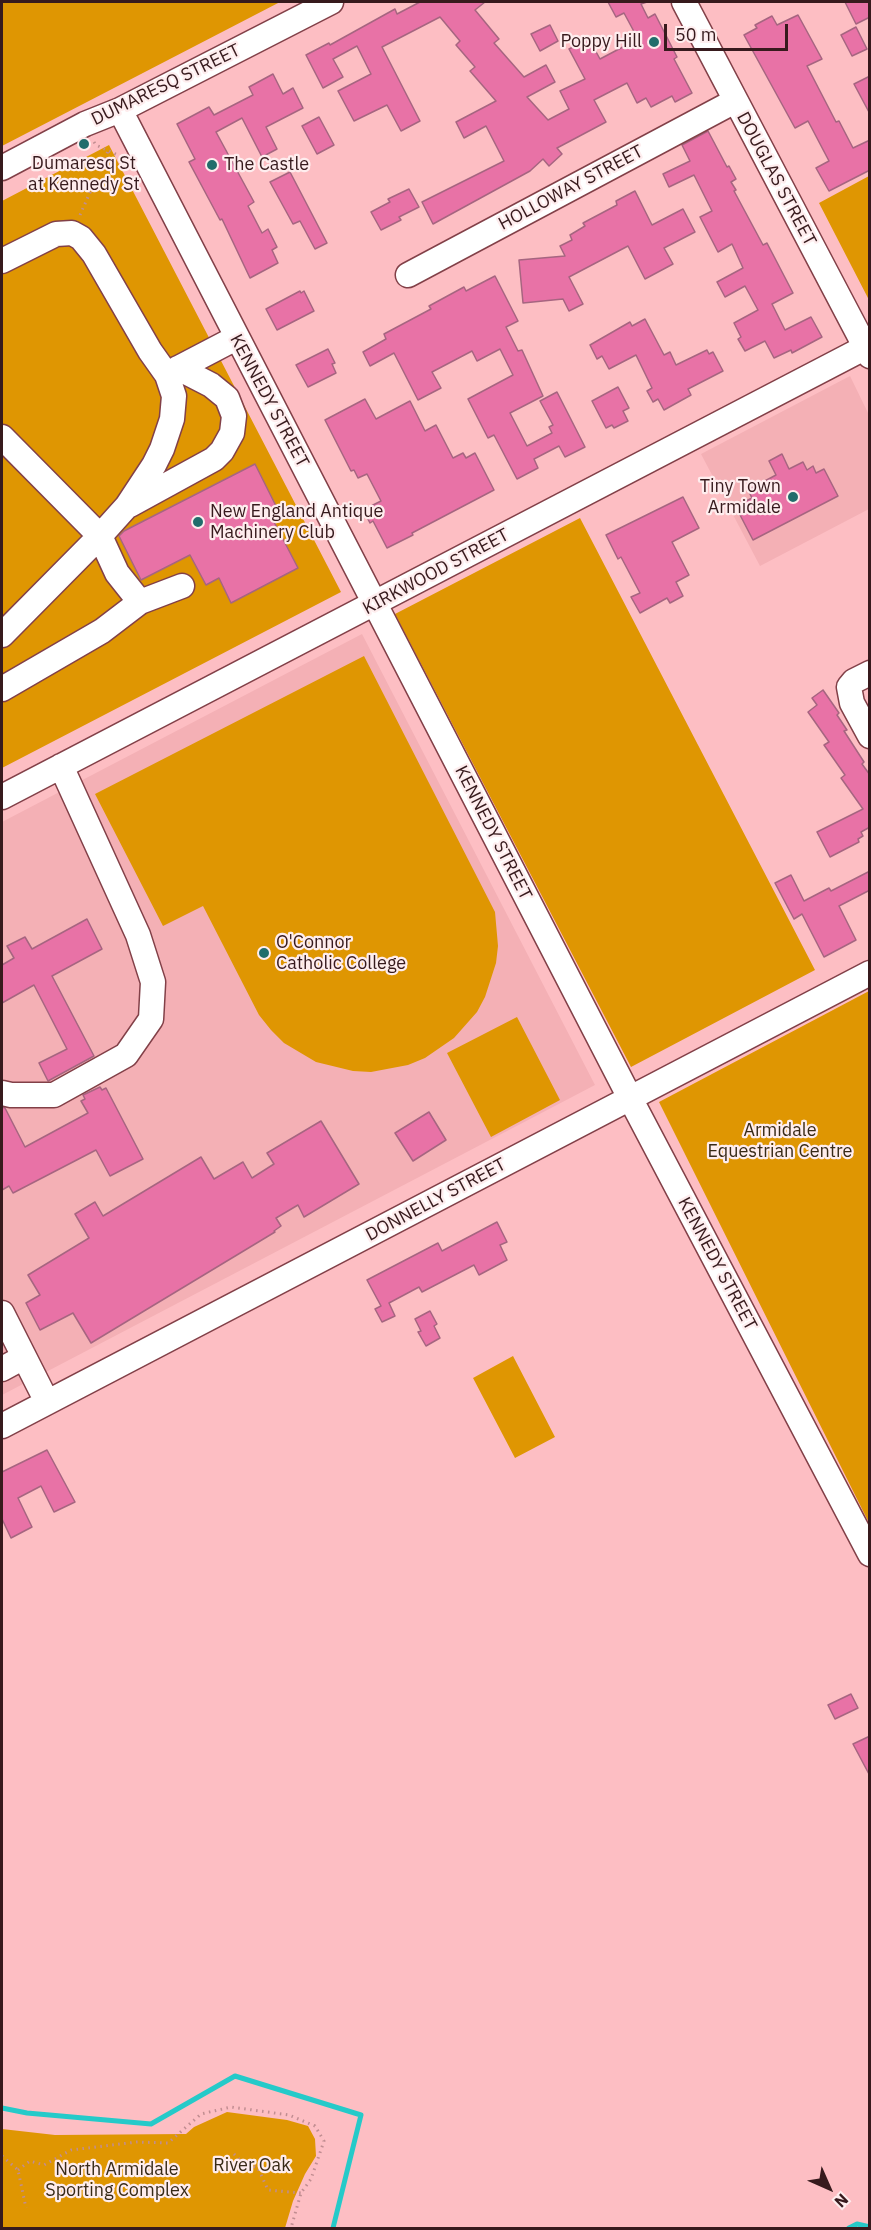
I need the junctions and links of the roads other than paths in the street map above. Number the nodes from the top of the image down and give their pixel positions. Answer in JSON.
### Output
{"nodes":[{"id":1,"x":331,"y":2,"type":"edge"},
{"id":2,"x":684,"y":2,"type":"edge"},
{"id":3,"x":735,"y":101,"type":"junction"},
{"id":4,"x":120,"y":110,"type":"junction"},
{"id":5,"x":2,"y":168,"type":"edge"},
{"id":6,"x":2,"y":261,"type":"edge"},
{"id":7,"x":408,"y":275,"type":"dead end"},
{"id":8,"x":236,"y":338,"type":"junction"},
{"id":9,"x":868,"y":349,"type":"edge"},
{"id":10,"x":173,"y":371,"type":"junction"},
{"id":11,"x":2,"y":436,"type":"edge"},
{"id":12,"x":127,"y":506,"type":"junction"},
{"id":13,"x":100,"y":536,"type":"junction"},
{"id":14,"x":182,"y":586,"type":"dead end"},
{"id":15,"x":140,"y":602,"type":"junction"},
{"id":16,"x":375,"y":603,"type":"junction"},
{"id":17,"x":2,"y":635,"type":"edge"},
{"id":18,"x":870,"y":673,"type":"edge"},
{"id":19,"x":2,"y":689,"type":"edge"},
{"id":20,"x":870,"y":736,"type":"edge"},
{"id":21,"x":61,"y":766,"type":"junction"},
{"id":22,"x":2,"y":797,"type":"edge"},
{"id":23,"x":870,"y":973,"type":"edge"},
{"id":24,"x":2,"y":1093,"type":"edge"},
{"id":25,"x":630,"y":1098,"type":"junction"},
{"id":26,"x":2,"y":1313,"type":"edge"},
{"id":27,"x":24,"y":1357,"type":"junction"},
{"id":28,"x":2,"y":1369,"type":"edge"},
{"id":29,"x":47,"y":1402,"type":"junction"},
{"id":30,"x":2,"y":1426,"type":"edge"},
{"id":31,"x":870,"y":1554,"type":"edge"}],
"edges":[{"from":1,"to":4,"type":"street","name":"DUMARESQ STREET"},
{"from":2,"to":3,"type":"street","name":"DOUGLAS STREET"},
{"from":3,"to":7,"type":"street","name":"HOLLOWAY STREET"},
{"from":3,"to":9,"type":"street","name":"DOUGLAS STREET"},
{"from":4,"to":5,"type":"street","name":"DUMARESQ STREET"},
{"from":4,"to":8,"type":"street","name":"KENNEDY STREET"},
{"from":6,"to":10,"type":"street"},
{"from":8,"to":10,"type":"street"},
{"from":8,"to":16,"type":"street","name":"KENNEDY STREET"},
{"from":9,"to":16,"type":"street","name":"KIRKWOOD STREET"},
{"from":10,"to":12,"type":"street"},
{"from":10,"to":12,"type":"street"},
{"from":11,"to":13,"type":"street"},
{"from":12,"to":13,"type":"street"},
{"from":13,"to":15,"type":"street"},
{"from":13,"to":17,"type":"street"},
{"from":14,"to":15,"type":"street"},
{"from":15,"to":19,"type":"street"},
{"from":16,"to":21,"type":"street","name":"KIRKWOOD STREET"},
{"from":16,"to":25,"type":"street","name":"KENNEDY STREET"},
{"from":18,"to":20,"type":"street"},
{"from":21,"to":22,"type":"street","name":"KIRKWOOD STREET"},
{"from":21,"to":24,"type":"street"},
{"from":23,"to":25,"type":"street","name":"DONNELLY STREET"},
{"from":25,"to":29,"type":"street","name":"DONNELLY STREET"},
{"from":25,"to":31,"type":"street","name":"KENNEDY STREET"},
{"from":26,"to":27,"type":"street"},
{"from":27,"to":28,"type":"street"},
{"from":27,"to":29,"type":"street"},
{"from":29,"to":30,"type":"street","name":"DONNELLY STREET"}]}
